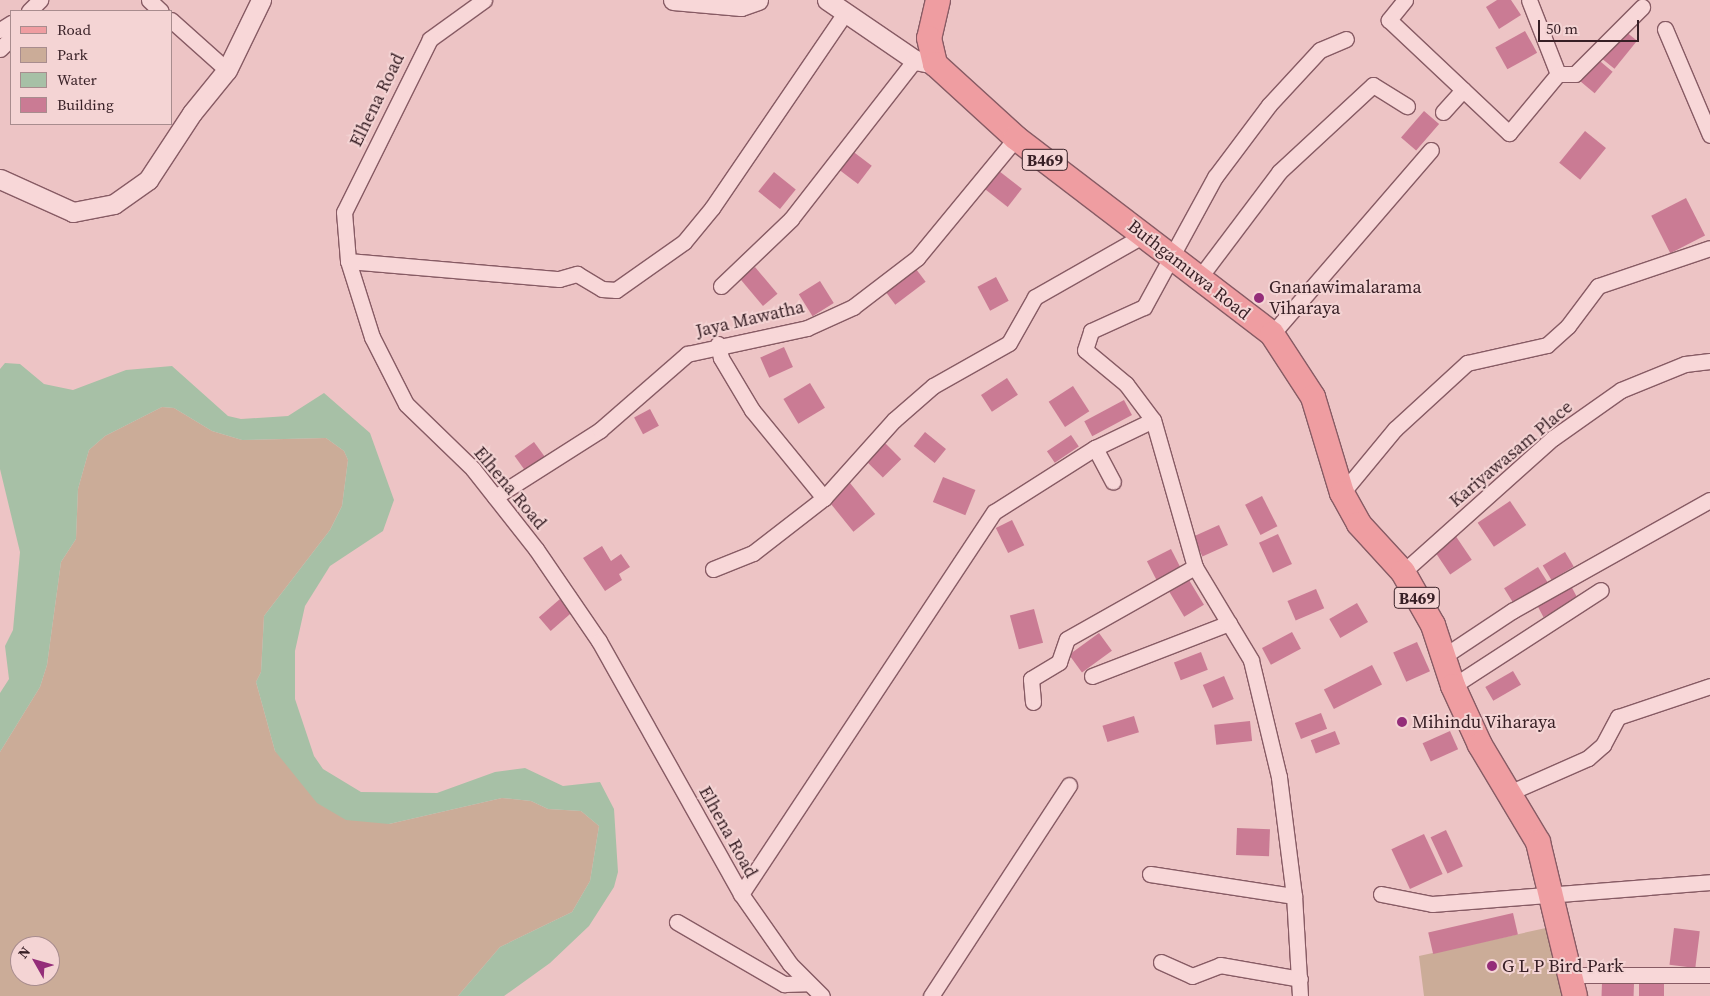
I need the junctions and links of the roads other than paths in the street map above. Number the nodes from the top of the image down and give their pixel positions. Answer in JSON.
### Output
{"nodes":[{"id":1,"x":40,"y":0,"type":"edge"},
{"id":2,"x":149,"y":0,"type":"edge"},
{"id":3,"x":260,"y":0,"type":"edge"},
{"id":4,"x":484,"y":0,"type":"edge"},
{"id":5,"x":673,"y":0,"type":"edge"},
{"id":6,"x":758,"y":0,"type":"edge"},
{"id":7,"x":827,"y":0,"type":"edge"},
{"id":8,"x":938,"y":0,"type":"edge"},
{"id":9,"x":1405,"y":0,"type":"edge"},
{"id":10,"x":1529,"y":0,"type":"edge"},
{"id":11,"x":1642,"y":7,"type":"dead end"},
{"id":12,"x":30,"y":10,"type":"edge"},
{"id":13,"x":161,"y":10,"type":"edge"},
{"id":14,"x":845,"y":13,"type":"junction"},
{"id":15,"x":172,"y":21,"type":"edge"},
{"id":16,"x":1665,"y":29,"type":"dead end"},
{"id":17,"x":10,"y":39,"type":"edge"},
{"id":18,"x":1346,"y":39,"type":"dead end"},
{"id":19,"x":0,"y":49,"type":"edge"},
{"id":20,"x":925,"y":62,"type":"junction"},
{"id":21,"x":227,"y":70,"type":"junction"},
{"id":22,"x":1558,"y":74,"type":"junction"},
{"id":23,"x":1464,"y":90,"type":"junction"},
{"id":24,"x":1407,"y":106,"type":"dead end"},
{"id":25,"x":1443,"y":112,"type":"dead end"},
{"id":26,"x":1710,"y":135,"type":"edge"},
{"id":27,"x":1016,"y":138,"type":"junction"},
{"id":28,"x":1431,"y":150,"type":"dead end"},
{"id":29,"x":0,"y":179,"type":"edge"},
{"id":30,"x":1144,"y":235,"type":"junction"},
{"id":31,"x":1710,"y":248,"type":"edge"},
{"id":32,"x":1173,"y":256,"type":"junction"},
{"id":33,"x":348,"y":261,"type":"junction"},
{"id":34,"x":1200,"y":277,"type":"junction"},
{"id":35,"x":721,"y":286,"type":"dead end"},
{"id":36,"x":1272,"y":334,"type":"junction"},
{"id":37,"x":718,"y":344,"type":"junction"},
{"id":38,"x":1710,"y":361,"type":"edge"},
{"id":39,"x":1152,"y":420,"type":"junction"},
{"id":40,"x":1095,"y":448,"type":"junction"},
{"id":41,"x":1113,"y":482,"type":"dead end"},
{"id":42,"x":1342,"y":492,"type":"junction"},
{"id":43,"x":495,"y":497,"type":"junction"},
{"id":44,"x":824,"y":498,"type":"junction"},
{"id":45,"x":1710,"y":500,"type":"edge"},
{"id":46,"x":1195,"y":567,"type":"junction"},
{"id":47,"x":713,"y":569,"type":"dead end"},
{"id":48,"x":1402,"y":572,"type":"junction"},
{"id":49,"x":1601,"y":590,"type":"dead end"},
{"id":50,"x":1229,"y":622,"type":"junction"},
{"id":51,"x":1444,"y":656,"type":"junction"},
{"id":52,"x":1092,"y":676,"type":"dead end"},
{"id":53,"x":1453,"y":686,"type":"junction"},
{"id":54,"x":1710,"y":686,"type":"edge"},
{"id":55,"x":1033,"y":702,"type":"dead end"},
{"id":56,"x":1069,"y":785,"type":"dead end"},
{"id":57,"x":1511,"y":792,"type":"junction"},
{"id":58,"x":1150,"y":874,"type":"dead end"},
{"id":59,"x":1710,"y":882,"type":"edge"},
{"id":60,"x":741,"y":894,"type":"junction"},
{"id":61,"x":1381,"y":894,"type":"dead end"},
{"id":62,"x":1294,"y":896,"type":"junction"},
{"id":63,"x":1553,"y":897,"type":"junction"},
{"id":64,"x":677,"y":922,"type":"dead end"},
{"id":65,"x":1161,"y":962,"type":"dead end"},
{"id":66,"x":1710,"y":975,"type":"edge"},
{"id":67,"x":1300,"y":979,"type":"junction"},
{"id":68,"x":808,"y":982,"type":"junction"},
{"id":69,"x":1573,"y":986,"type":"edge"},
{"id":70,"x":822,"y":996,"type":"edge"},
{"id":71,"x":931,"y":996,"type":"edge"},
{"id":72,"x":1300,"y":996,"type":"edge"}],
"edges":[{"from":1,"to":12,"type":"street"},
{"from":2,"to":13,"type":"street"},
{"from":3,"to":21,"type":"street"},
{"from":4,"to":33,"type":"street","name":"Elhena Road"},
{"from":5,"to":6,"type":"street"},
{"from":7,"to":14,"type":"street"},
{"from":8,"to":20,"type":"main road"},
{"from":9,"to":23,"type":"street"},
{"from":10,"to":22,"type":"street"},
{"from":11,"to":22,"type":"street"},
{"from":14,"to":20,"type":"street"},
{"from":14,"to":33,"type":"street"},
{"from":15,"to":21,"type":"street"},
{"from":16,"to":26,"type":"street"},
{"from":17,"to":19,"type":"street"},
{"from":18,"to":32,"type":"street"},
{"from":20,"to":27,"type":"main road","name":"Buthgamuwa Road","number":"B469"},
{"from":20,"to":35,"type":"street"},
{"from":21,"to":29,"type":"street"},
{"from":22,"to":23,"type":"street"},
{"from":23,"to":25,"type":"street"},
{"from":24,"to":34,"type":"street"},
{"from":27,"to":30,"type":"main road","name":"Buthgamuwa Road","number":"B469"},
{"from":27,"to":37,"type":"street","name":"Jaya Mawatha"},
{"from":28,"to":36,"type":"street"},
{"from":30,"to":32,"type":"main road","name":"Buthgamuwa Road","number":"B469"},
{"from":30,"to":44,"type":"street"},
{"from":31,"to":42,"type":"street"},
{"from":32,"to":34,"type":"main road","name":"Buthgamuwa Road","number":"B469"},
{"from":32,"to":39,"type":"street"},
{"from":33,"to":43,"type":"street","name":"Elhena Road"},
{"from":34,"to":36,"type":"main road","name":"Buthgamuwa Road","number":"B469"},
{"from":36,"to":42,"type":"main road","name":"Buthgamuwa Road","number":"B469"},
{"from":37,"to":43,"type":"street","name":"Jaya Mawatha"},
{"from":37,"to":44,"type":"street"},
{"from":38,"to":48,"type":"street","name":"Kariyawasam Place"},
{"from":39,"to":40,"type":"street"},
{"from":39,"to":46,"type":"street"},
{"from":40,"to":41,"type":"street"},
{"from":40,"to":60,"type":"street"},
{"from":42,"to":48,"type":"main road","name":"Buthgamuwa Road","number":"B469"},
{"from":43,"to":60,"type":"street","name":"Elhena Road"},
{"from":44,"to":47,"type":"street"},
{"from":45,"to":51,"type":"street"},
{"from":46,"to":50,"type":"street"},
{"from":46,"to":55,"type":"street"},
{"from":48,"to":51,"type":"main road","name":"Buthgamuwa Road","number":"B469"},
{"from":49,"to":53,"type":"street"},
{"from":50,"to":52,"type":"street"},
{"from":50,"to":62,"type":"street"},
{"from":51,"to":53,"type":"main road","name":"Buthgamuwa Road","number":"B469"},
{"from":53,"to":57,"type":"main road","name":"Buthgamuwa Road","number":"B469"},
{"from":54,"to":57,"type":"street"},
{"from":56,"to":71,"type":"street"},
{"from":57,"to":63,"type":"main road","name":"Buthgamuwa Road","number":"B469"},
{"from":58,"to":62,"type":"street"},
{"from":59,"to":63,"type":"street"},
{"from":60,"to":68,"type":"street","name":"Elhena Road"},
{"from":61,"to":63,"type":"street"},
{"from":62,"to":67,"type":"street"},
{"from":63,"to":69,"type":"main road","name":"Buthgamuwa Road","number":"B469"},
{"from":64,"to":68,"type":"street"},
{"from":65,"to":67,"type":"street"},
{"from":66,"to":69,"type":"street"},
{"from":67,"to":72,"type":"street"},
{"from":68,"to":70,"type":"street","name":"Elhena Road"}]}
